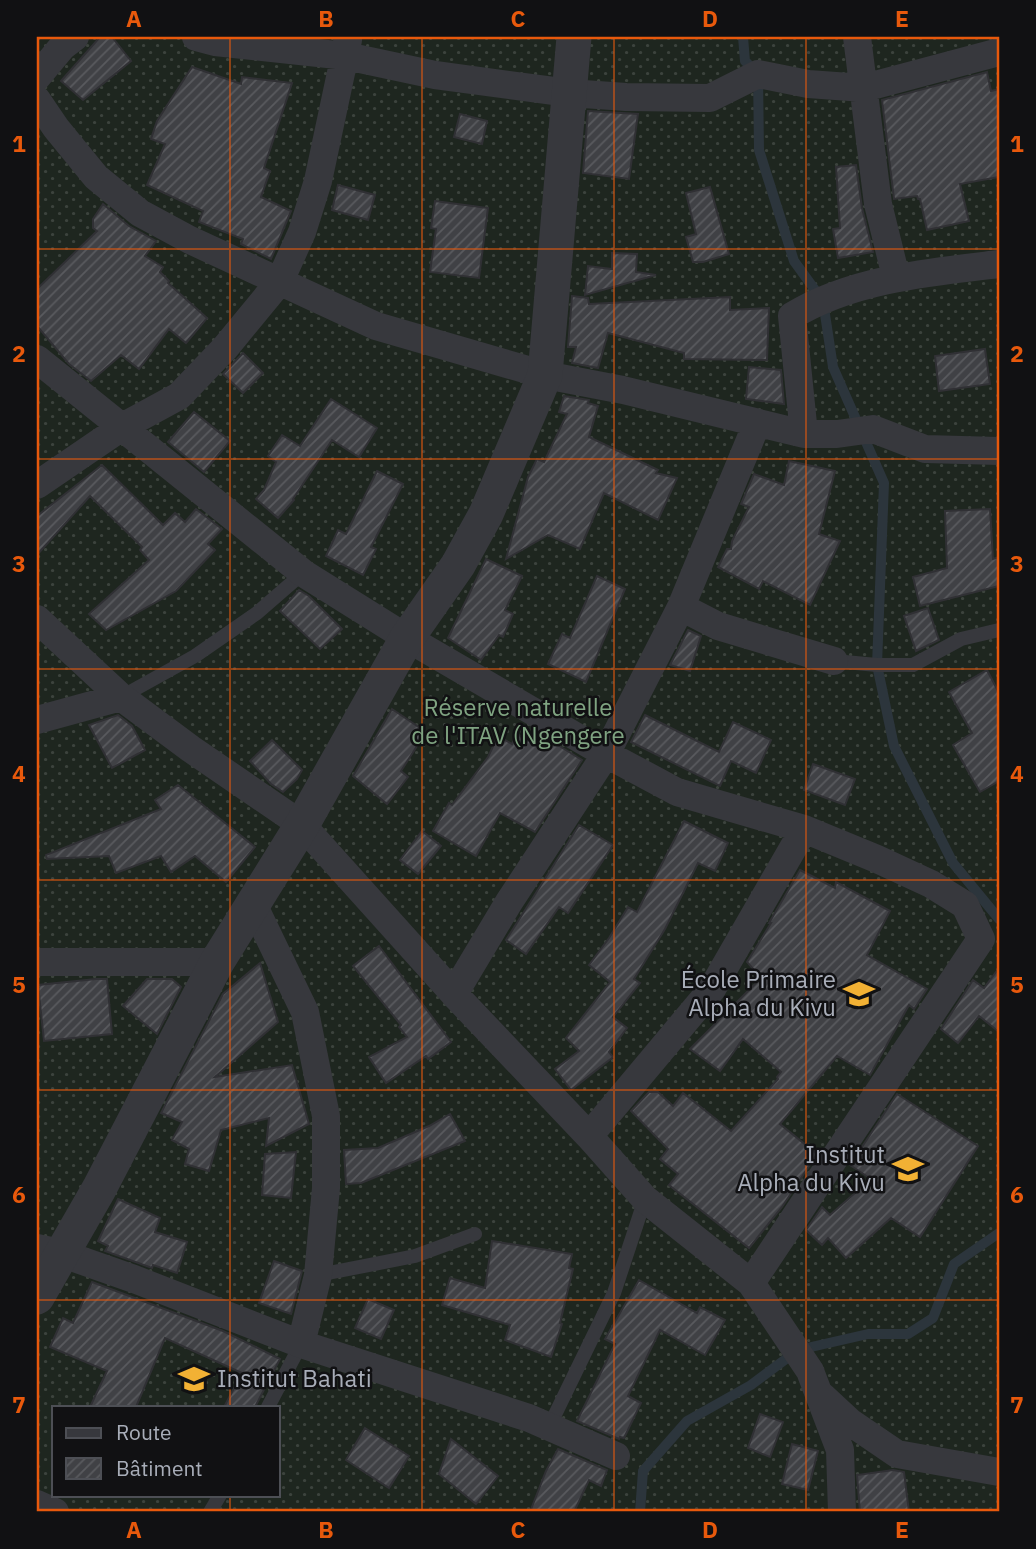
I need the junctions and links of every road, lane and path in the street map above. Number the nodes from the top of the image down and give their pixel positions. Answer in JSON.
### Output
{"nodes":[{"id":1,"x":75,"y":37,"type":"edge"},
{"id":2,"x":196,"y":37,"type":"edge"},
{"id":3,"x":574,"y":37,"type":"edge"},
{"id":4,"x":857,"y":37,"type":"edge"},
{"id":5,"x":347,"y":46,"type":"edge"},
{"id":6,"x":999,"y":51,"type":"edge"},
{"id":7,"x":37,"y":77,"type":"edge"},
{"id":8,"x":864,"y":88,"type":"junction"},
{"id":9,"x":569,"y":93,"type":"junction"},
{"id":10,"x":37,"y":100,"type":"edge"},
{"id":11,"x":999,"y":264,"type":"edge"},
{"id":12,"x":896,"y":277,"type":"junction"},
{"id":13,"x":280,"y":281,"type":"junction"},
{"id":14,"x":37,"y":359,"type":"edge"},
{"id":15,"x":545,"y":375,"type":"junction"},
{"id":16,"x":757,"y":423,"type":"junction"},
{"id":17,"x":122,"y":428,"type":"junction"},
{"id":18,"x":804,"y":434,"type":"junction"},
{"id":19,"x":999,"y":452,"type":"edge"},
{"id":20,"x":37,"y":485,"type":"edge"},
{"id":21,"x":303,"y":573,"type":"junction"},
{"id":22,"x":681,"y":607,"type":"junction"},
{"id":23,"x":37,"y":619,"type":"edge"},
{"id":24,"x":999,"y":630,"type":"edge"},
{"id":25,"x":407,"y":638,"type":"junction"},
{"id":26,"x":834,"y":660,"type":"joint"},
{"id":27,"x":121,"y":697,"type":"junction"},
{"id":28,"x":37,"y":720,"type":"edge"},
{"id":29,"x":606,"y":754,"type":"junction"},
{"id":30,"x":302,"y":825,"type":"junction"},
{"id":31,"x":804,"y":828,"type":"junction"},
{"id":32,"x":253,"y":904,"type":"junction"},
{"id":33,"x":37,"y":962,"type":"edge"},
{"id":34,"x":217,"y":962,"type":"junction"},
{"id":35,"x":454,"y":994,"type":"junction"},
{"id":36,"x":589,"y":1136,"type":"junction"},
{"id":37,"x":645,"y":1199,"type":"junction"},
{"id":38,"x":475,"y":1234,"type":"dead end"},
{"id":39,"x":49,"y":1250,"type":"edge"},
{"id":40,"x":318,"y":1275,"type":"junction"},
{"id":41,"x":751,"y":1283,"type":"junction"},
{"id":42,"x":37,"y":1297,"type":"edge"},
{"id":43,"x":301,"y":1344,"type":"junction"},
{"id":44,"x":814,"y":1382,"type":"junction"},
{"id":45,"x":269,"y":1406,"type":"edge"},
{"id":46,"x":549,"y":1427,"type":"junction"},
{"id":47,"x":617,"y":1456,"type":"dead end"},
{"id":48,"x":999,"y":1472,"type":"edge"},
{"id":49,"x":219,"y":1496,"type":"edge"},
{"id":50,"x":37,"y":1504,"type":"edge"},
{"id":51,"x":55,"y":1512,"type":"edge"},
{"id":52,"x":210,"y":1512,"type":"edge"},
{"id":53,"x":842,"y":1512,"type":"edge"}],
"edges":[{"from":1,"to":7,"type":"street"},
{"from":2,"to":5,"type":"street"},
{"from":3,"to":9,"type":"street"},
{"from":4,"to":8,"type":"street"},
{"from":5,"to":9,"type":"street"},
{"from":5,"to":13,"type":"street"},
{"from":6,"to":8,"type":"street"},
{"from":8,"to":9,"type":"street"},
{"from":8,"to":12,"type":"street"},
{"from":9,"to":15,"type":"street"},
{"from":10,"to":13,"type":"street"},
{"from":11,"to":12,"type":"street"},
{"from":12,"to":18,"type":"street"},
{"from":13,"to":15,"type":"street"},
{"from":13,"to":17,"type":"street"},
{"from":14,"to":17,"type":"street"},
{"from":15,"to":16,"type":"street"},
{"from":15,"to":25,"type":"street"},
{"from":16,"to":18,"type":"street"},
{"from":16,"to":22,"type":"street"},
{"from":17,"to":20,"type":"street"},
{"from":17,"to":21,"type":"street"},
{"from":18,"to":19,"type":"street"},
{"from":21,"to":25,"type":"street"},
{"from":21,"to":27,"type":"lane"},
{"from":22,"to":26,"type":"street"},
{"from":22,"to":29,"type":"street"},
{"from":23,"to":27,"type":"street"},
{"from":24,"to":26,"type":"lane"},
{"from":25,"to":29,"type":"street"},
{"from":25,"to":30,"type":"street"},
{"from":27,"to":28,"type":"street"},
{"from":27,"to":30,"type":"street"},
{"from":29,"to":31,"type":"street"},
{"from":29,"to":35,"type":"street"},
{"from":30,"to":32,"type":"street"},
{"from":30,"to":35,"type":"street"},
{"from":31,"to":36,"type":"street"},
{"from":31,"to":41,"type":"street"},
{"from":32,"to":34,"type":"street"},
{"from":32,"to":40,"type":"street"},
{"from":33,"to":34,"type":"street"},
{"from":34,"to":39,"type":"street"},
{"from":35,"to":36,"type":"street"},
{"from":36,"to":37,"type":"street"},
{"from":37,"to":41,"type":"street"},
{"from":37,"to":46,"type":"lane"},
{"from":38,"to":40,"type":"lane"},
{"from":39,"to":42,"type":"street"},
{"from":39,"to":43,"type":"street"},
{"from":40,"to":43,"type":"street"},
{"from":41,"to":44,"type":"street"},
{"from":43,"to":45,"type":"lane"},
{"from":43,"to":46,"type":"street"},
{"from":44,"to":48,"type":"street"},
{"from":44,"to":53,"type":"street"},
{"from":46,"to":47,"type":"street"},
{"from":49,"to":52,"type":"lane"},
{"from":50,"to":51,"type":"street"}]}
